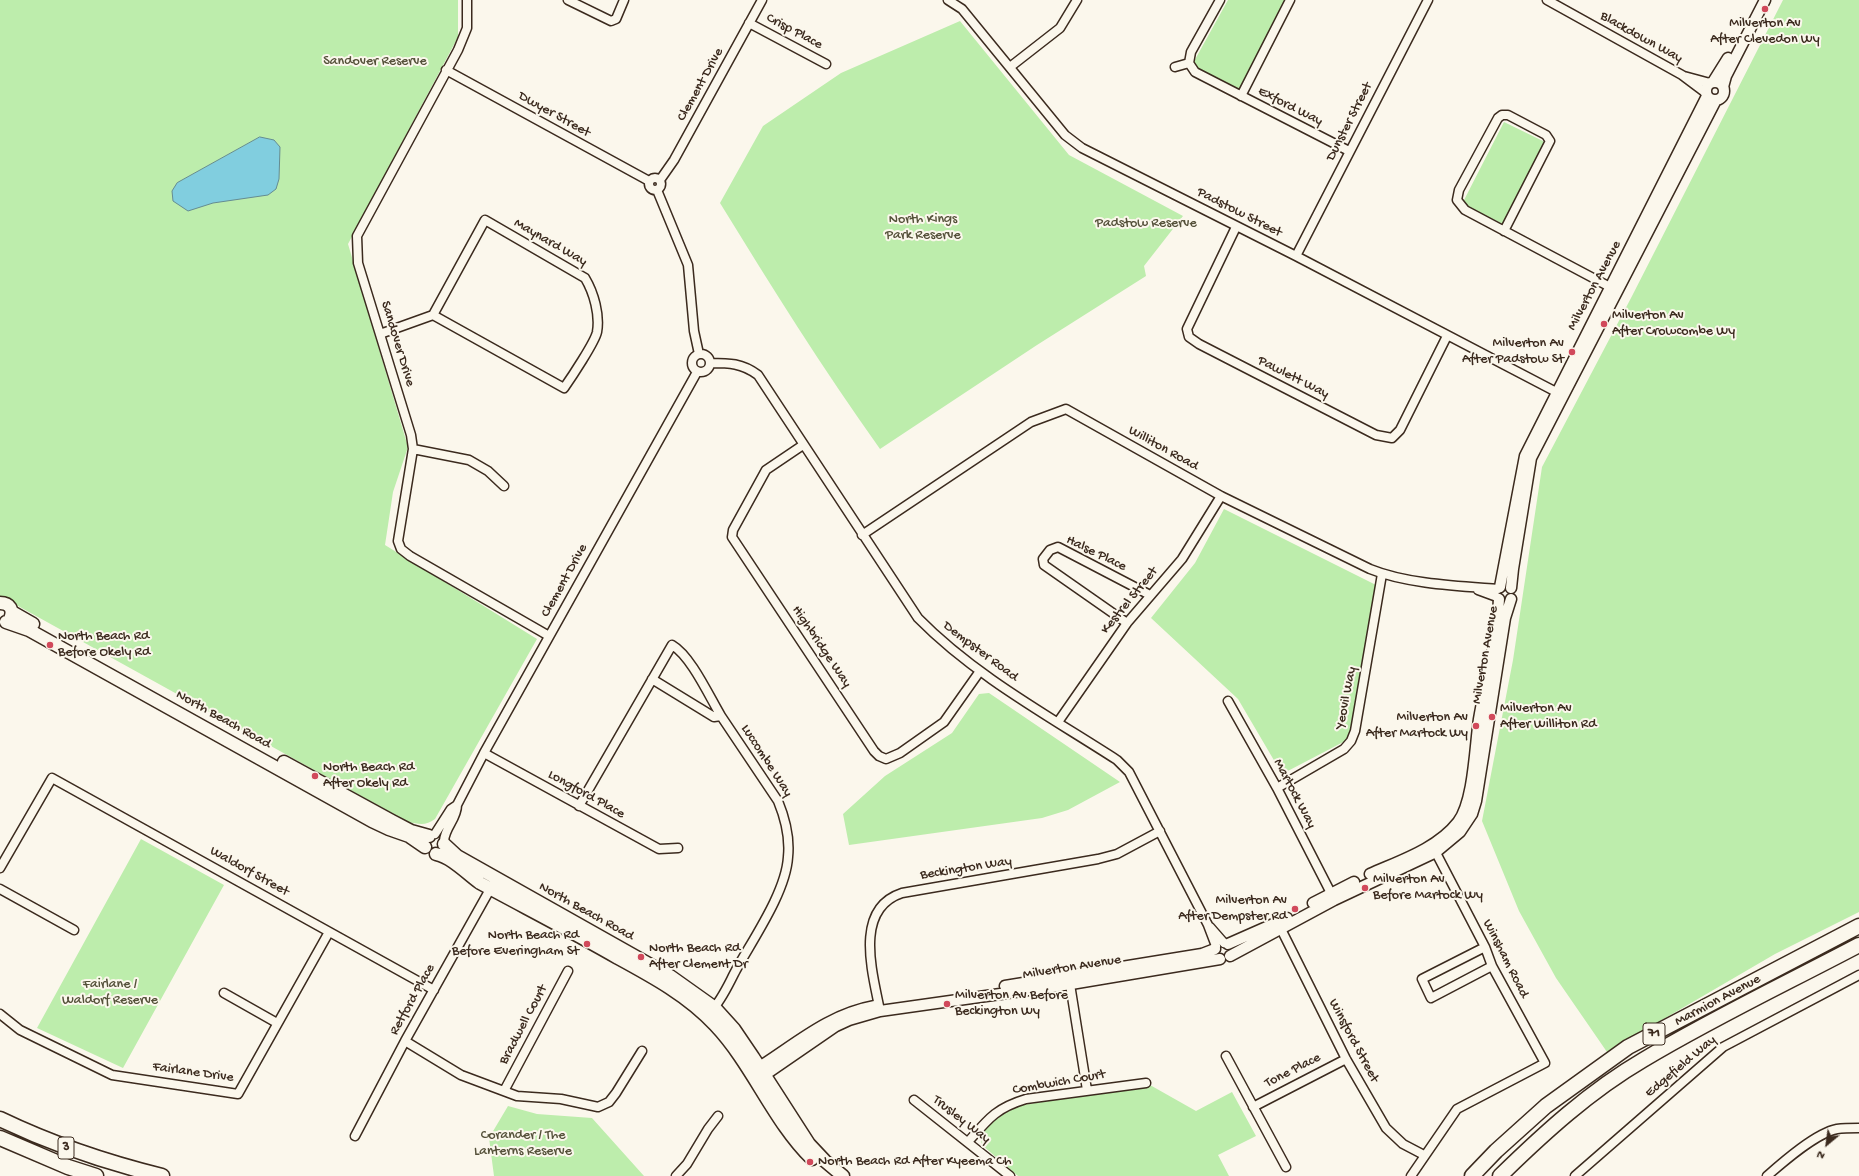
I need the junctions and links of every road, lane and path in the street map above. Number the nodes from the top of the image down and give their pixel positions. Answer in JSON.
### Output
{"nodes":[{"id":1,"x":467,"y":0,"type":"edge"},
{"id":2,"x":568,"y":0,"type":"edge"},
{"id":3,"x":624,"y":0,"type":"edge"},
{"id":4,"x":762,"y":0,"type":"edge"},
{"id":5,"x":948,"y":0,"type":"edge"},
{"id":6,"x":1077,"y":0,"type":"edge"},
{"id":7,"x":1220,"y":0,"type":"edge"},
{"id":8,"x":1290,"y":0,"type":"edge"},
{"id":9,"x":1428,"y":0,"type":"edge"},
{"id":10,"x":1547,"y":0,"type":"edge"},
{"id":11,"x":1758,"y":0,"type":"edge"},
{"id":12,"x":1765,"y":0,"type":"edge"},
{"id":13,"x":749,"y":23,"type":"junction"},
{"id":14,"x":1189,"y":63,"type":"junction"},
{"id":15,"x":826,"y":64,"type":"dead end"},
{"id":16,"x":1010,"y":67,"type":"junction"},
{"id":17,"x":1175,"y":68,"type":"dead end"},
{"id":18,"x":446,"y":70,"type":"junction"},
{"id":19,"x":1723,"y":86,"type":"junction"},
{"id":20,"x":1710,"y":91,"type":"junction"},
{"id":21,"x":1241,"y":96,"type":"junction"},
{"id":22,"x":1349,"y":151,"type":"junction"},
{"id":23,"x":660,"y":180,"type":"junction"},
{"id":24,"x":649,"y":181,"type":"junction"},
{"id":25,"x":657,"y":190,"type":"junction"},
{"id":26,"x":1236,"y":227,"type":"junction"},
{"id":27,"x":1504,"y":231,"type":"junction"},
{"id":28,"x":1296,"y":256,"type":"junction"},
{"id":29,"x":1614,"y":289,"type":"junction"},
{"id":30,"x":433,"y":315,"type":"junction"},
{"id":31,"x":380,"y":334,"type":"junction"},
{"id":32,"x":1447,"y":336,"type":"junction"},
{"id":33,"x":700,"y":354,"type":"junction"},
{"id":34,"x":710,"y":363,"type":"junction"},
{"id":35,"x":697,"y":372,"type":"junction"},
{"id":36,"x":1559,"y":394,"type":"junction"},
{"id":37,"x":803,"y":445,"type":"junction"},
{"id":38,"x":413,"y":449,"type":"junction"},
{"id":39,"x":504,"y":486,"type":"dead end"},
{"id":40,"x":1221,"y":496,"type":"junction"},
{"id":41,"x":862,"y":535,"type":"junction"},
{"id":42,"x":1382,"y":574,"type":"junction"},
{"id":43,"x":1512,"y":588,"type":"junction"},
{"id":44,"x":1499,"y":593,"type":"junction"},
{"id":45,"x":1150,"y":596,"type":"junction"},
{"id":46,"x":1511,"y":600,"type":"junction"},
{"id":47,"x":0,"y":603,"type":"edge"},
{"id":48,"x":4,"y":621,"type":"edge"},
{"id":49,"x":1127,"y":623,"type":"junction"},
{"id":50,"x":549,"y":636,"type":"junction"},
{"id":51,"x":980,"y":671,"type":"junction"},
{"id":52,"x":652,"y":679,"type":"junction"},
{"id":53,"x":1228,"y":701,"type":"dead end"},
{"id":54,"x":722,"y":716,"type":"junction"},
{"id":55,"x":1058,"y":722,"type":"junction"},
{"id":56,"x":484,"y":753,"type":"junction"},
{"id":57,"x":1277,"y":788,"type":"junction"},
{"id":58,"x":457,"y":804,"type":"junction"},
{"id":59,"x":579,"y":806,"type":"junction"},
{"id":60,"x":1160,"y":831,"type":"junction"},
{"id":61,"x":435,"y":840,"type":"junction"},
{"id":62,"x":678,"y":848,"type":"dead end"},
{"id":63,"x":1433,"y":848,"type":"junction"},
{"id":64,"x":0,"y":868,"type":"edge"},
{"id":65,"x":493,"y":883,"type":"junction"},
{"id":66,"x":0,"y":889,"type":"edge"},
{"id":67,"x":1333,"y":897,"type":"junction"},
{"id":68,"x":1279,"y":926,"type":"junction"},
{"id":69,"x":1859,"y":926,"type":"edge"},
{"id":70,"x":74,"y":930,"type":"dead end"},
{"id":71,"x":329,"y":932,"type":"junction"},
{"id":72,"x":1221,"y":945,"type":"junction"},
{"id":73,"x":1859,"y":945,"type":"edge"},
{"id":74,"x":1485,"y":948,"type":"junction"},
{"id":75,"x":1230,"y":956,"type":"junction"},
{"id":76,"x":1220,"y":959,"type":"junction"},
{"id":77,"x":1492,"y":966,"type":"junction"},
{"id":78,"x":568,"y":971,"type":"dead end"},
{"id":79,"x":1858,"y":978,"type":"edge"},
{"id":80,"x":1070,"y":980,"type":"junction"},
{"id":81,"x":434,"y":990,"type":"junction"},
{"id":82,"x":224,"y":993,"type":"dead end"},
{"id":83,"x":880,"y":1008,"type":"junction"},
{"id":84,"x":711,"y":1012,"type":"junction"},
{"id":85,"x":0,"y":1014,"type":"edge"},
{"id":86,"x":277,"y":1023,"type":"junction"},
{"id":87,"x":405,"y":1041,"type":"junction"},
{"id":88,"x":642,"y":1051,"type":"dead end"},
{"id":89,"x":1226,"y":1056,"type":"dead end"},
{"id":90,"x":1346,"y":1059,"type":"junction"},
{"id":91,"x":758,"y":1074,"type":"junction"},
{"id":92,"x":1146,"y":1083,"type":"dead end"},
{"id":93,"x":1087,"y":1090,"type":"junction"},
{"id":94,"x":504,"y":1091,"type":"junction"},
{"id":95,"x":914,"y":1100,"type":"dead end"},
{"id":96,"x":1253,"y":1107,"type":"junction"},
{"id":97,"x":718,"y":1116,"type":"dead end"},
{"id":98,"x":0,"y":1119,"type":"edge"},
{"id":99,"x":1859,"y":1128,"type":"edge"},
{"id":100,"x":355,"y":1136,"type":"dead end"},
{"id":101,"x":0,"y":1138,"type":"edge"},
{"id":102,"x":968,"y":1142,"type":"junction"},
{"id":103,"x":1424,"y":1156,"type":"junction"},
{"id":104,"x":1286,"y":1167,"type":"dead end"},
{"id":105,"x":96,"y":1176,"type":"edge"},
{"id":106,"x":162,"y":1176,"type":"edge"},
{"id":107,"x":676,"y":1176,"type":"edge"},
{"id":108,"x":831,"y":1176,"type":"edge"},
{"id":109,"x":844,"y":1176,"type":"edge"},
{"id":110,"x":1010,"y":1176,"type":"edge"},
{"id":111,"x":1411,"y":1176,"type":"edge"},
{"id":112,"x":1472,"y":1176,"type":"edge"},
{"id":113,"x":1500,"y":1176,"type":"edge"},
{"id":114,"x":1575,"y":1176,"type":"edge"},
{"id":115,"x":1767,"y":1176,"type":"edge"}],
"edges":[{"from":1,"to":18,"type":"street","name":"Sandover Drive"},
{"from":2,"to":3,"type":"street"},
{"from":4,"to":13,"type":"street","name":"Clement Drive"},
{"from":5,"to":16,"type":"street","name":"Padstow Street"},
{"from":6,"to":16,"type":"street"},
{"from":7,"to":14,"type":"street"},
{"from":8,"to":21,"type":"street","name":"Exford Way"},
{"from":9,"to":22,"type":"street","name":"Dunster Street"},
{"from":10,"to":20,"type":"street","name":"Blackdown Way"},
{"from":11,"to":20,"type":"street","name":"Milverton Avenue"},
{"from":12,"to":19,"type":"street"},
{"from":13,"to":15,"type":"street","name":"Crisp Place"},
{"from":13,"to":23,"type":"street","name":"Clement Drive"},
{"from":14,"to":17,"type":"street"},
{"from":14,"to":21,"type":"street","name":"Exford Way"},
{"from":16,"to":26,"type":"street","name":"Padstow Street"},
{"from":18,"to":24,"type":"street","name":"Dwyer Street"},
{"from":18,"to":31,"type":"street","name":"Sandover Drive"},
{"from":19,"to":20,"type":"street"},
{"from":19,"to":20,"type":"street"},
{"from":20,"to":29,"type":"street","name":"Milverton Avenue"},
{"from":21,"to":22,"type":"street","name":"Exford Way"},
{"from":22,"to":28,"type":"street","name":"Dunster Street"},
{"from":23,"to":24,"type":"street"},
{"from":23,"to":25,"type":"street"},
{"from":24,"to":25,"type":"street"},
{"from":25,"to":33,"type":"street"},
{"from":26,"to":28,"type":"street","name":"Padstow Street"},
{"from":26,"to":32,"type":"street","name":"Pawlett Way"},
{"from":27,"to":27,"type":"street"},
{"from":27,"to":29,"type":"street"},
{"from":28,"to":32,"type":"street","name":"Padstow Street"},
{"from":29,"to":36,"type":"street","name":"Milverton Avenue"},
{"from":30,"to":30,"type":"street","name":"Maynard Way"},
{"from":30,"to":31,"type":"street"},
{"from":31,"to":38,"type":"street","name":"Sandover Drive"},
{"from":32,"to":36,"type":"street","name":"Padstow Street"},
{"from":33,"to":34,"type":"street"},
{"from":33,"to":35,"type":"street"},
{"from":34,"to":35,"type":"street","name":"Clement Drive"},
{"from":34,"to":37,"type":"street","name":"Dempster Road"},
{"from":35,"to":50,"type":"street","name":"Clement Drive"},
{"from":36,"to":43,"type":"street","name":"Milverton Avenue"},
{"from":36,"to":44,"type":"street","name":"Milverton Avenue"},
{"from":37,"to":41,"type":"street","name":"Dempster Road"},
{"from":37,"to":51,"type":"street","name":"Highbridge Way"},
{"from":38,"to":39,"type":"street"},
{"from":38,"to":50,"type":"street","name":"Sandover Drive"},
{"from":40,"to":41,"type":"street","name":"Williton Road"},
{"from":40,"to":42,"type":"street","name":"Williton Road"},
{"from":40,"to":45,"type":"street","name":"Kestrel Street"},
{"from":41,"to":51,"type":"street","name":"Dempster Road"},
{"from":42,"to":44,"type":"street","name":"Williton Road"},
{"from":42,"to":57,"type":"street","name":"Yeovil Way"},
{"from":43,"to":44,"type":"street"},
{"from":43,"to":46,"type":"street"},
{"from":44,"to":46,"type":"street"},
{"from":44,"to":63,"type":"street","name":"Milverton Avenue"},
{"from":45,"to":49,"type":"street","name":"Kestrel Street"},
{"from":45,"to":49,"type":"street","name":"Halse Place"},
{"from":46,"to":63,"type":"street","name":"Milverton Avenue"},
{"from":47,"to":48,"type":"main road","name":"North Beach Road"},
{"from":48,"to":61,"type":"main road","name":"North Beach Road"},
{"from":49,"to":55,"type":"street","name":"Kestrel Street"},
{"from":50,"to":56,"type":"street","name":"Clement Drive"},
{"from":51,"to":55,"type":"street","name":"Dempster Road"},
{"from":52,"to":54,"type":"street","name":"Luccombe Way"},
{"from":52,"to":54,"type":"street","name":"Luccombe Way"},
{"from":52,"to":59,"type":"street","name":"Luccombe Way"},
{"from":53,"to":57,"type":"street","name":"Martock Way"},
{"from":54,"to":84,"type":"street","name":"Luccombe Way"},
{"from":55,"to":60,"type":"street","name":"Dempster Road"},
{"from":56,"to":58,"type":"street","name":"Clement Drive"},
{"from":56,"to":59,"type":"street","name":"Longford Place"},
{"from":57,"to":67,"type":"street","name":"Martock Way"},
{"from":58,"to":61,"type":"street","name":"Clement Drive"},
{"from":58,"to":61,"type":"street","name":"Clement Drive"},
{"from":59,"to":62,"type":"street","name":"Longford Place"},
{"from":60,"to":72,"type":"street","name":"Dempster Road"},
{"from":60,"to":83,"type":"street","name":"Beckington Way"},
{"from":61,"to":65,"type":"main road","name":"North Beach Road"},
{"from":61,"to":65,"type":"main road","name":"North Beach Road"},
{"from":63,"to":67,"type":"street","name":"Milverton Avenue"},
{"from":63,"to":74,"type":"street","name":"Winsham Road"},
{"from":64,"to":71,"type":"street","name":"Waldorf Street"},
{"from":65,"to":81,"type":"street","name":"Retford Place"},
{"from":65,"to":84,"type":"main road","name":"North Beach Road"},
{"from":66,"to":70,"type":"street"},
{"from":67,"to":68,"type":"street","name":"Milverton Avenue"},
{"from":68,"to":72,"type":"street","name":"Milverton Avenue"},
{"from":68,"to":75,"type":"street","name":"Milverton Avenue"},
{"from":68,"to":90,"type":"street","name":"Winsford Street"},
{"from":69,"to":112,"type":"highway","name":"Marmion Avenue","number":"71"},
{"from":71,"to":81,"type":"street","name":"Waldorf Street"},
{"from":71,"to":86,"type":"street","name":"Fairlane Drive"},
{"from":72,"to":75,"type":"street"},
{"from":72,"to":76,"type":"street"},
{"from":72,"to":80,"type":"street","name":"Milverton Avenue"},
{"from":73,"to":113,"type":"highway","name":"Marmion Avenue","number":"71"},
{"from":74,"to":77,"type":"street","name":"Winsham Road"},
{"from":74,"to":77,"type":"street"},
{"from":75,"to":76,"type":"street","name":"Milverton Avenue"},
{"from":76,"to":80,"type":"street","name":"Milverton Avenue"},
{"from":77,"to":103,"type":"street","name":"Winsham Road"},
{"from":78,"to":94,"type":"street","name":"Bradwell Court"},
{"from":79,"to":114,"type":"street","name":"Edgefield Way"},
{"from":80,"to":83,"type":"street","name":"Milverton Avenue"},
{"from":80,"to":93,"type":"street"},
{"from":81,"to":87,"type":"street","name":"Retford Place"},
{"from":82,"to":86,"type":"street"},
{"from":83,"to":91,"type":"street","name":"Milverton Avenue"},
{"from":84,"to":91,"type":"main road","name":"North Beach Road"},
{"from":85,"to":86,"type":"street","name":"Fairlane Drive"},
{"from":87,"to":94,"type":"street"},
{"from":87,"to":100,"type":"street","name":"Retford Place"},
{"from":88,"to":94,"type":"street"},
{"from":89,"to":96,"type":"street"},
{"from":90,"to":96,"type":"street","name":"Tone Place"},
{"from":90,"to":103,"type":"street","name":"Winsford Street"},
{"from":91,"to":108,"type":"main road","name":"North Beach Road"},
{"from":91,"to":109,"type":"main road","name":"North Beach Road"},
{"from":92,"to":93,"type":"street","name":"Combwich Court"},
{"from":93,"to":102,"type":"street","name":"Combwich Court"},
{"from":95,"to":102,"type":"street","name":"Trusley Way"},
{"from":96,"to":104,"type":"street"},
{"from":97,"to":107,"type":"street"},
{"from":98,"to":106,"type":"highway","number":"3"},
{"from":99,"to":115,"type":"street"},
{"from":101,"to":105,"type":"highway","number":"3"},
{"from":102,"to":110,"type":"street","name":"Trusley Way"},
{"from":103,"to":111,"type":"street"}]}
